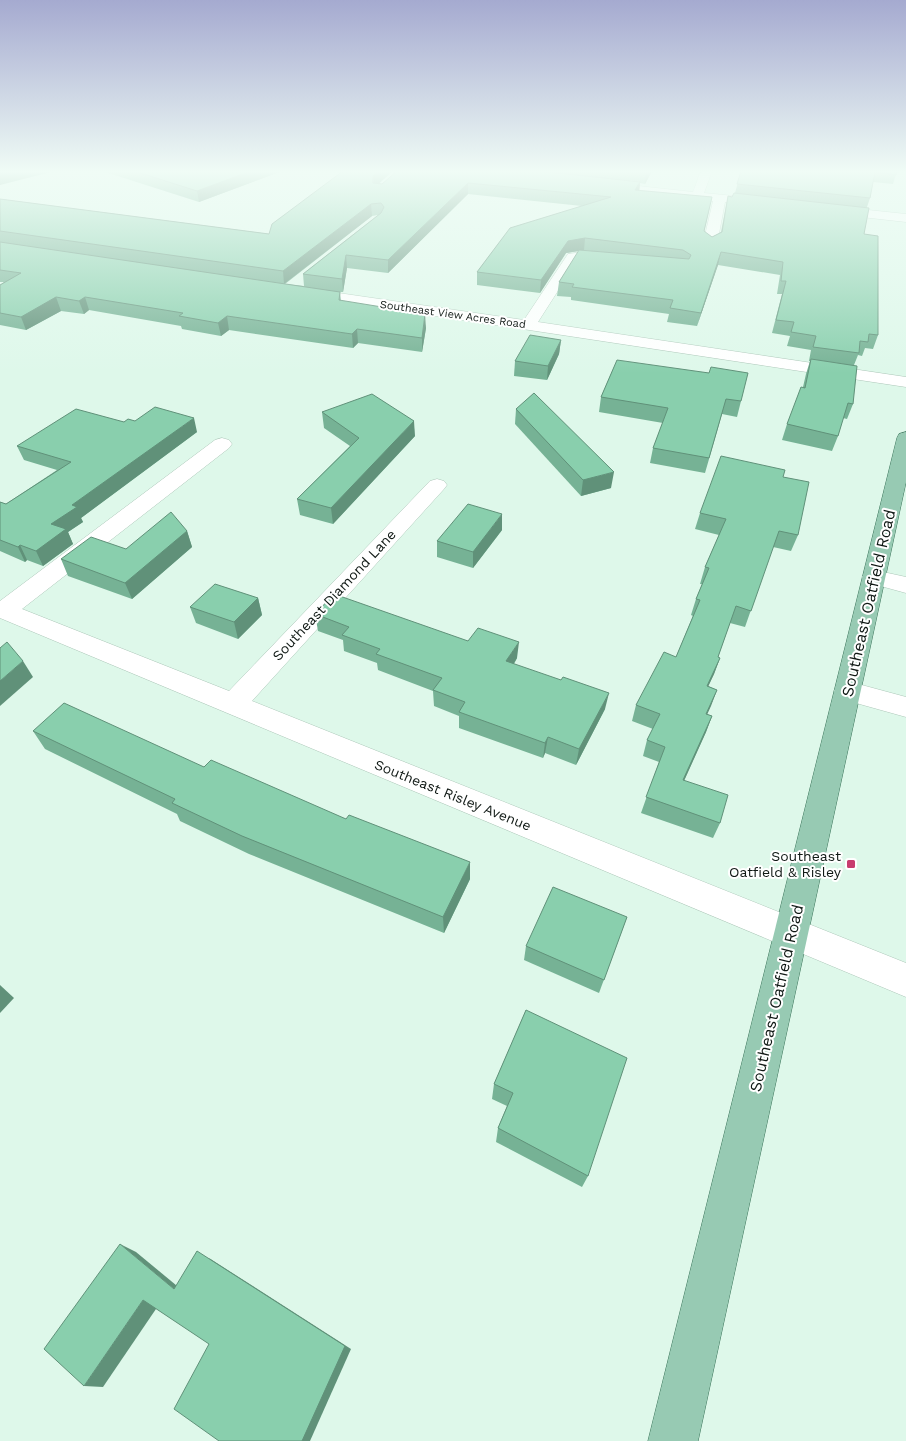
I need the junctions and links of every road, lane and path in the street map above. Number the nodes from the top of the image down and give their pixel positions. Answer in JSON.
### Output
{"nodes":[{"id":1,"x":711,"y":238,"type":"edge"},
{"id":2,"x":710,"y":244,"type":"edge"},
{"id":3,"x":623,"y":260,"type":"edge"},
{"id":4,"x":304,"y":278,"type":"edge"},
{"id":5,"x":529,"y":325,"type":"junction"},
{"id":6,"x":906,"y":382,"type":"edge"},
{"id":7,"x":906,"y":438,"type":"edge"},
{"id":8,"x":222,"y":444,"type":"dead end"},
{"id":9,"x":437,"y":484,"type":"dead end"},
{"id":10,"x":874,"y":577,"type":"junction"},
{"id":11,"x":906,"y":585,"type":"edge"},
{"id":12,"x":2,"y":610,"type":"edge"},
{"id":13,"x":847,"y":692,"type":"junction"},
{"id":14,"x":232,"y":705,"type":"junction"},
{"id":15,"x":906,"y":707,"type":"edge"},
{"id":16,"x":791,"y":933,"type":"junction"},
{"id":17,"x":906,"y":980,"type":"edge"},
{"id":18,"x":673,"y":1441,"type":"edge"}],
"edges":[{"from":1,"to":2,"type":"street"},
{"from":3,"to":5,"type":"street"},
{"from":4,"to":5,"type":"street","name":"Southeast View Acres Road"},
{"from":5,"to":6,"type":"street","name":"Southeast View Acres Road"},
{"from":7,"to":10,"type":"main road","name":"Southeast Oatfield Road"},
{"from":8,"to":12,"type":"street"},
{"from":9,"to":14,"type":"street","name":"Southeast Diamond Lane"},
{"from":10,"to":11,"type":"street"},
{"from":10,"to":13,"type":"main road","name":"Southeast Oatfield Road"},
{"from":12,"to":14,"type":"street","name":"Southeast Risley Avenue"},
{"from":13,"to":15,"type":"street"},
{"from":13,"to":16,"type":"main road","name":"Southeast Oatfield Road"},
{"from":14,"to":16,"type":"street","name":"Southeast Risley Avenue"},
{"from":16,"to":17,"type":"street","name":"Southeast Risley Avenue"},
{"from":16,"to":18,"type":"main road","name":"Southeast Oatfield Road"}]}
